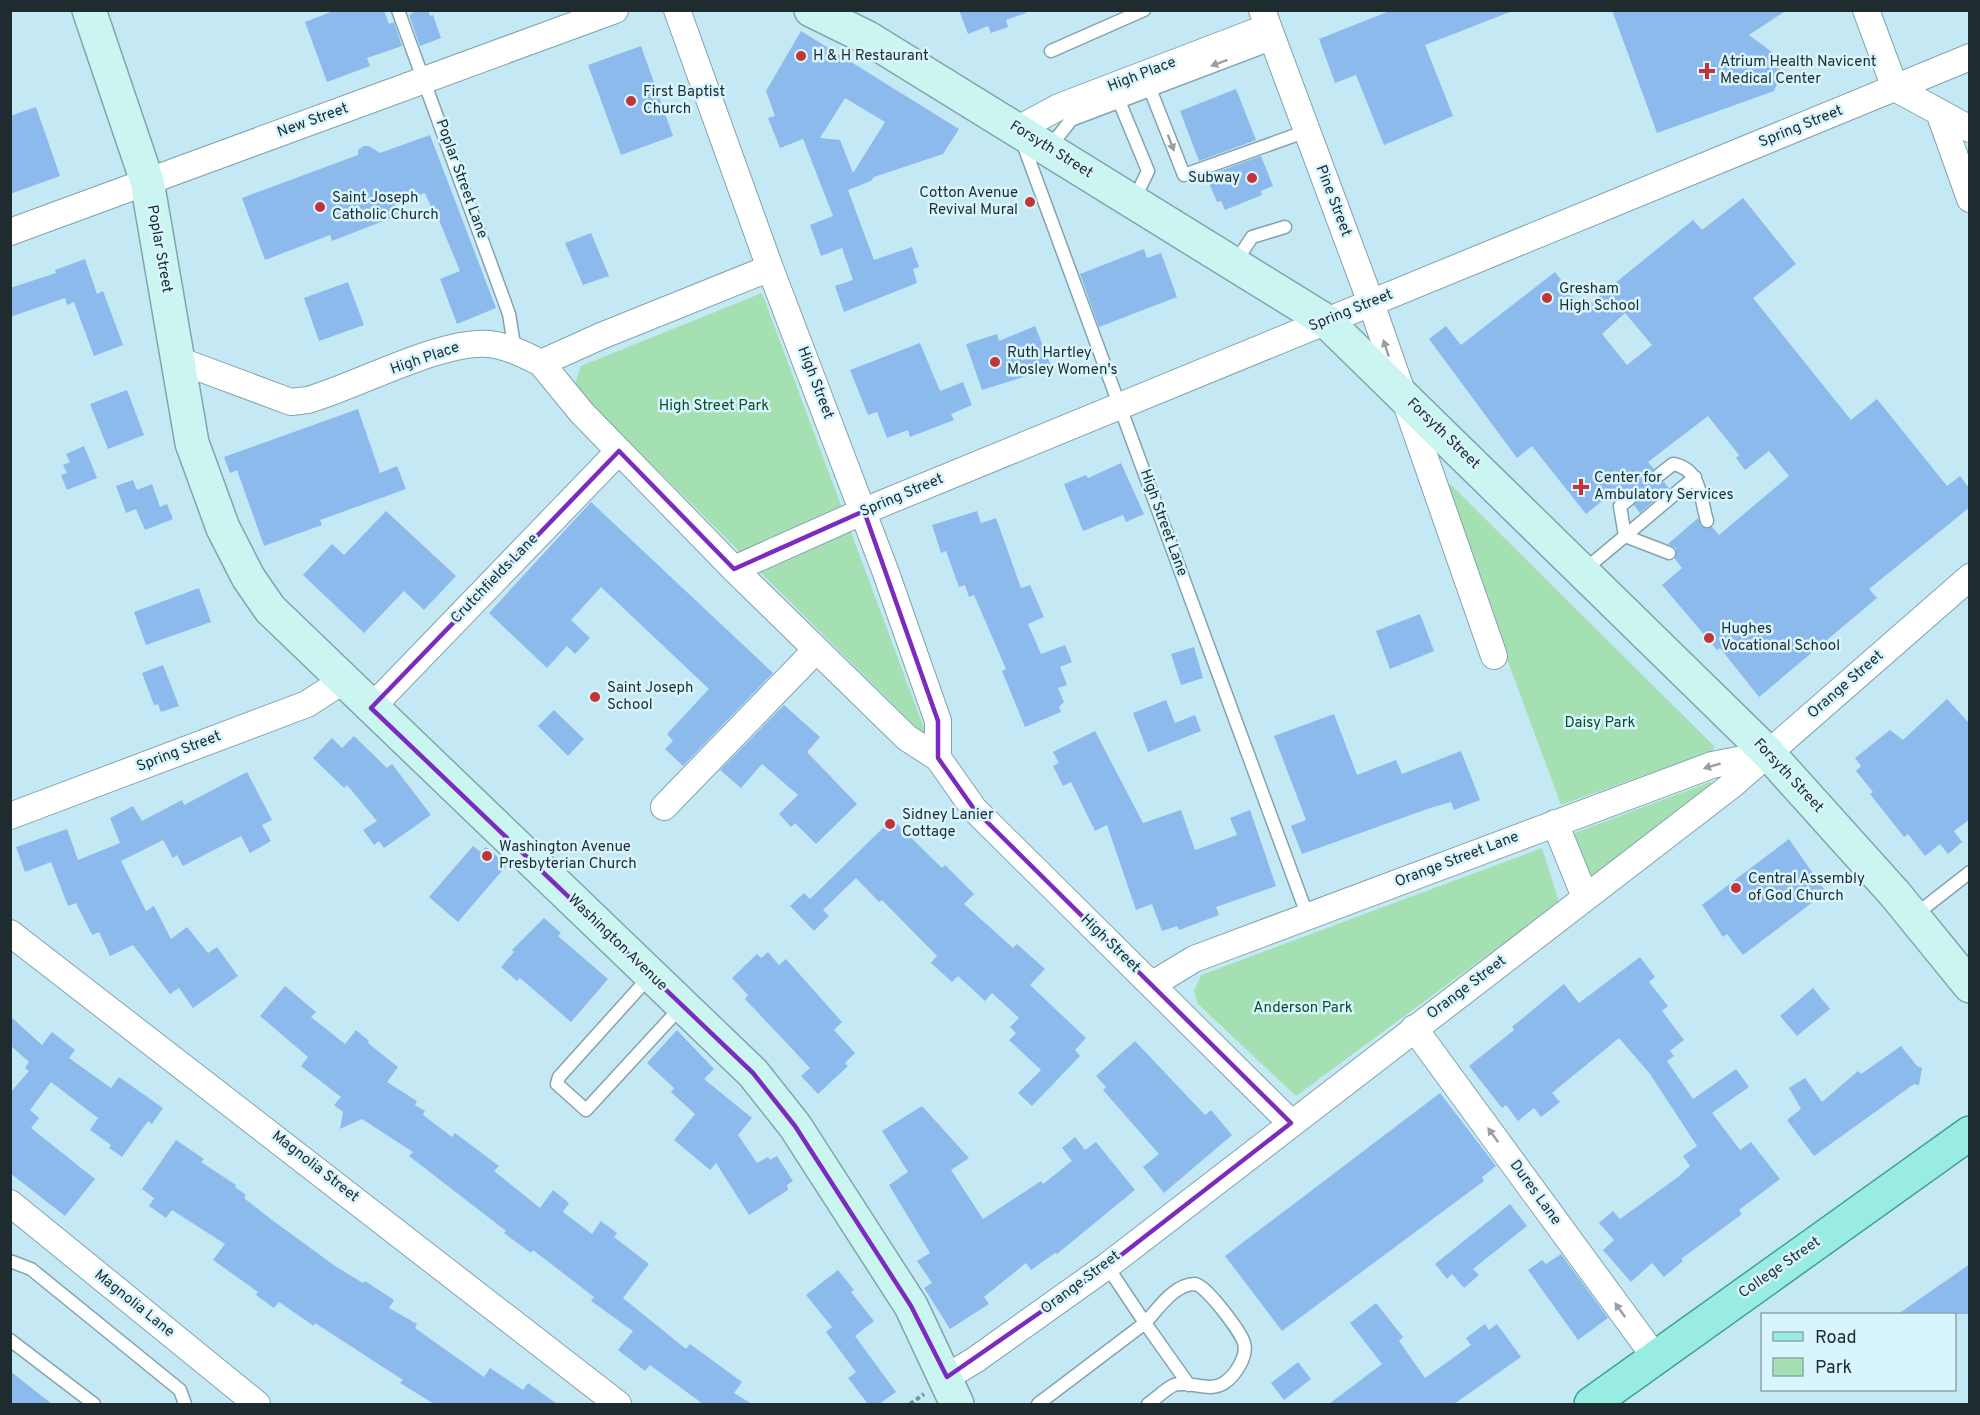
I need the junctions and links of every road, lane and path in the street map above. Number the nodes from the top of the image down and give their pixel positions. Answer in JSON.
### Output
{"nodes":[{"id":1,"x":89,"y":10,"type":"edge"},
{"id":2,"x":398,"y":10,"type":"edge"},
{"id":3,"x":615,"y":10,"type":"edge"},
{"id":4,"x":677,"y":10,"type":"edge"},
{"id":5,"x":811,"y":10,"type":"edge"},
{"id":6,"x":1144,"y":10,"type":"edge"},
{"id":7,"x":1866,"y":10,"type":"edge"},
{"id":8,"x":1268,"y":27,"type":"edge"},
{"id":9,"x":1051,"y":51,"type":"dead end"},
{"id":10,"x":1970,"y":57,"type":"edge"},
{"id":11,"x":425,"y":80,"type":"junction"},
{"id":12,"x":1895,"y":88,"type":"junction"},
{"id":13,"x":1150,"y":89,"type":"junction"},
{"id":14,"x":1119,"y":101,"type":"junction"},
{"id":15,"x":1939,"y":112,"type":"junction"},
{"id":16,"x":1018,"y":129,"type":"junction"},
{"id":17,"x":1970,"y":129,"type":"edge"},
{"id":18,"x":1307,"y":131,"type":"junction"},
{"id":19,"x":1049,"y":148,"type":"junction"},
{"id":20,"x":147,"y":181,"type":"junction"},
{"id":21,"x":1970,"y":199,"type":"edge"},
{"id":22,"x":1133,"y":201,"type":"junction"},
{"id":23,"x":1285,"y":227,"type":"dead end"},
{"id":24,"x":10,"y":232,"type":"edge"},
{"id":25,"x":1234,"y":264,"type":"junction"},
{"id":26,"x":770,"y":268,"type":"junction"},
{"id":27,"x":1371,"y":303,"type":"junction"},
{"id":28,"x":1326,"y":321,"type":"junction"},
{"id":29,"x":515,"y":351,"type":"junction"},
{"id":30,"x":178,"y":360,"type":"junction"},
{"id":31,"x":541,"y":363,"type":"junction"},
{"id":32,"x":1401,"y":393,"type":"junction"},
{"id":33,"x":1120,"y":406,"type":"junction"},
{"id":34,"x":619,"y":451,"type":"junction"},
{"id":35,"x":1659,"y":475,"type":"dead end"},
{"id":36,"x":1695,"y":477,"type":"junction"},
{"id":37,"x":210,"y":492,"type":"joint"},
{"id":38,"x":1629,"y":499,"type":"dead end"},
{"id":39,"x":864,"y":511,"type":"junction"},
{"id":40,"x":1707,"y":521,"type":"dead end"},
{"id":41,"x":1625,"y":536,"type":"junction"},
{"id":42,"x":1669,"y":553,"type":"dead end"},
{"id":43,"x":734,"y":569,"type":"junction"},
{"id":44,"x":1582,"y":572,"type":"junction"},
{"id":45,"x":1970,"y":577,"type":"edge"},
{"id":46,"x":816,"y":650,"type":"junction"},
{"id":47,"x":1494,"y":656,"type":"dead end"},
{"id":48,"x":344,"y":680,"type":"junction"},
{"id":49,"x":371,"y":708,"type":"junction"},
{"id":50,"x":1769,"y":754,"type":"junction"},
{"id":51,"x":938,"y":758,"type":"junction"},
{"id":52,"x":664,"y":807,"type":"dead end"},
{"id":53,"x":10,"y":816,"type":"edge"},
{"id":54,"x":1555,"y":823,"type":"junction"},
{"id":55,"x":1970,"y":872,"type":"edge"},
{"id":56,"x":1585,"y":897,"type":"junction"},
{"id":57,"x":1914,"y":916,"type":"junction"},
{"id":58,"x":1308,"y":917,"type":"junction"},
{"id":59,"x":10,"y":933,"type":"edge"},
{"id":60,"x":650,"y":975,"type":"junction"},
{"id":61,"x":1153,"y":984,"type":"junction"},
{"id":62,"x":1970,"y":986,"type":"edge"},
{"id":63,"x":683,"y":1006,"type":"junction"},
{"id":64,"x":1414,"y":1028,"type":"junction"},
{"id":65,"x":1291,"y":1123,"type":"junction"},
{"id":66,"x":1970,"y":1133,"type":"edge"},
{"id":67,"x":10,"y":1203,"type":"edge"},
{"id":68,"x":10,"y":1261,"type":"edge"},
{"id":69,"x":1107,"y":1266,"type":"junction"},
{"id":70,"x":1145,"y":1323,"type":"junction"},
{"id":71,"x":10,"y":1340,"type":"edge"},
{"id":72,"x":1655,"y":1357,"type":"junction"},
{"id":73,"x":1189,"y":1385,"type":"junction"},
{"id":74,"x":952,"y":1391,"type":"edge"},
{"id":75,"x":94,"y":1404,"type":"edge"},
{"id":76,"x":184,"y":1404,"type":"edge"},
{"id":77,"x":256,"y":1404,"type":"edge"},
{"id":78,"x":618,"y":1404,"type":"edge"},
{"id":79,"x":1038,"y":1404,"type":"edge"},
{"id":80,"x":1148,"y":1404,"type":"edge"},
{"id":81,"x":1591,"y":1404,"type":"edge"}],
"edges":[{"from":1,"to":20,"type":"street","name":"Poplar Street"},
{"from":2,"to":11,"type":"lane","name":"Poplar Street Lane"},
{"from":3,"to":11,"type":"street","name":"New Street"},
{"from":4,"to":26,"type":"street","name":"High Street"},
{"from":5,"to":16,"type":"street","name":"Forsyth Street"},
{"from":6,"to":9,"type":"lane"},
{"from":7,"to":12,"type":"street"},
{"from":8,"to":13,"type":"lane","one_way":true},
{"from":8,"to":16,"type":"street","name":"High Place"},
{"from":8,"to":18,"type":"street","name":"Pine Street"},
{"from":10,"to":12,"type":"street","name":"Spring Street"},
{"from":11,"to":20,"type":"street","name":"New Street"},
{"from":11,"to":29,"type":"lane","name":"Poplar Street Lane"},
{"from":12,"to":15,"type":"street"},
{"from":12,"to":27,"type":"street","name":"Spring Street"},
{"from":13,"to":14,"type":"lane"},
{"from":13,"to":18,"type":"lane","one_way":true},
{"from":14,"to":19,"type":"lane"},
{"from":14,"to":22,"type":"lane"},
{"from":15,"to":17,"type":"street"},
{"from":15,"to":21,"type":"street"},
{"from":16,"to":19,"type":"street","name":"Forsyth Street"},
{"from":16,"to":33,"type":"lane","name":"High Street Lane"},
{"from":18,"to":27,"type":"street","name":"Pine Street"},
{"from":19,"to":22,"type":"street","name":"Forsyth Street"},
{"from":20,"to":24,"type":"street","name":"New Street"},
{"from":20,"to":30,"type":"street","name":"Poplar Street"},
{"from":22,"to":25,"type":"street","name":"Forsyth Street"},
{"from":23,"to":25,"type":"lane"},
{"from":25,"to":28,"type":"street","name":"Forsyth Street"},
{"from":26,"to":31,"type":"street"},
{"from":26,"to":39,"type":"street","name":"High Street"},
{"from":27,"to":28,"type":"street","name":"Spring Street"},
{"from":32,"to":27,"type":"street","name":"Pine Street","one_way":true},
{"from":28,"to":32,"type":"street","name":"Forsyth Street"},
{"from":28,"to":33,"type":"street","name":"Spring Street"},
{"from":29,"to":30,"type":"street","name":"High Place"},
{"from":29,"to":31,"type":"street","name":"High Place"},
{"from":30,"to":37,"type":"street","name":"Poplar Street"},
{"from":31,"to":34,"type":"street","name":"High Street"},
{"from":32,"to":44,"type":"street","name":"Forsyth Street"},
{"from":32,"to":47,"type":"street"},
{"from":33,"to":39,"type":"street","name":"Spring Street"},
{"from":33,"to":58,"type":"lane","name":"High Street Lane"},
{"from":34,"to":43,"type":"street","name":"High Street"},
{"from":34,"to":49,"type":"street","name":"Crutchfields Lane"},
{"from":35,"to":36,"type":"lane"},
{"from":36,"to":40,"type":"lane"},
{"from":36,"to":41,"type":"lane"},
{"from":37,"to":48,"type":"street","name":"Washington Avenue"},
{"from":38,"to":41,"type":"lane"},
{"from":39,"to":43,"type":"street","name":"Spring Street"},
{"from":39,"to":51,"type":"street","name":"High Street"},
{"from":41,"to":42,"type":"lane"},
{"from":41,"to":44,"type":"lane"},
{"from":43,"to":46,"type":"street","name":"High Street"},
{"from":44,"to":50,"type":"street","name":"Forsyth Street"},
{"from":45,"to":50,"type":"street","name":"Orange Street"},
{"from":46,"to":51,"type":"street","name":"High Street"},
{"from":46,"to":52,"type":"street"},
{"from":48,"to":49,"type":"street","name":"Washington Avenue"},
{"from":48,"to":53,"type":"street","name":"Spring Street"},
{"from":49,"to":60,"type":"street","name":"Washington Avenue"},
{"from":50,"to":54,"type":"street","name":"Orange Street Lane","one_way":true},
{"from":50,"to":56,"type":"street","name":"Orange Street"},
{"from":50,"to":57,"type":"street","name":"Forsyth Street"},
{"from":51,"to":61,"type":"street","name":"High Street"},
{"from":54,"to":56,"type":"street"},
{"from":54,"to":58,"type":"street","name":"Orange Street Lane"},
{"from":55,"to":57,"type":"lane"},
{"from":56,"to":64,"type":"street","name":"Orange Street"},
{"from":57,"to":62,"type":"street","name":"Forsyth Street"},
{"from":58,"to":61,"type":"street","name":"Orange Street Lane"},
{"from":59,"to":78,"type":"street","name":"Magnolia Street"},
{"from":60,"to":63,"type":"street","name":"Washington Avenue"},
{"from":60,"to":63,"type":"lane"},
{"from":61,"to":65,"type":"street","name":"High Street"},
{"from":63,"to":74,"type":"street","name":"Washington Avenue"},
{"from":64,"to":65,"type":"street","name":"Orange Street"},
{"from":72,"to":64,"type":"street","name":"Dures Lane","one_way":true},
{"from":65,"to":69,"type":"street","name":"Orange Street"},
{"from":66,"to":72,"type":"main road","name":"College Street"},
{"from":67,"to":77,"type":"street","name":"Magnolia Lane"},
{"from":68,"to":76,"type":"lane"},
{"from":69,"to":70,"type":"lane"},
{"from":69,"to":74,"type":"street","name":"Orange Street"},
{"from":70,"to":73,"type":"lane"},
{"from":70,"to":73,"type":"lane"},
{"from":70,"to":79,"type":"lane"},
{"from":71,"to":75,"type":"lane"},
{"from":72,"to":81,"type":"main road","name":"College Street"},
{"from":73,"to":80,"type":"lane"}]}
